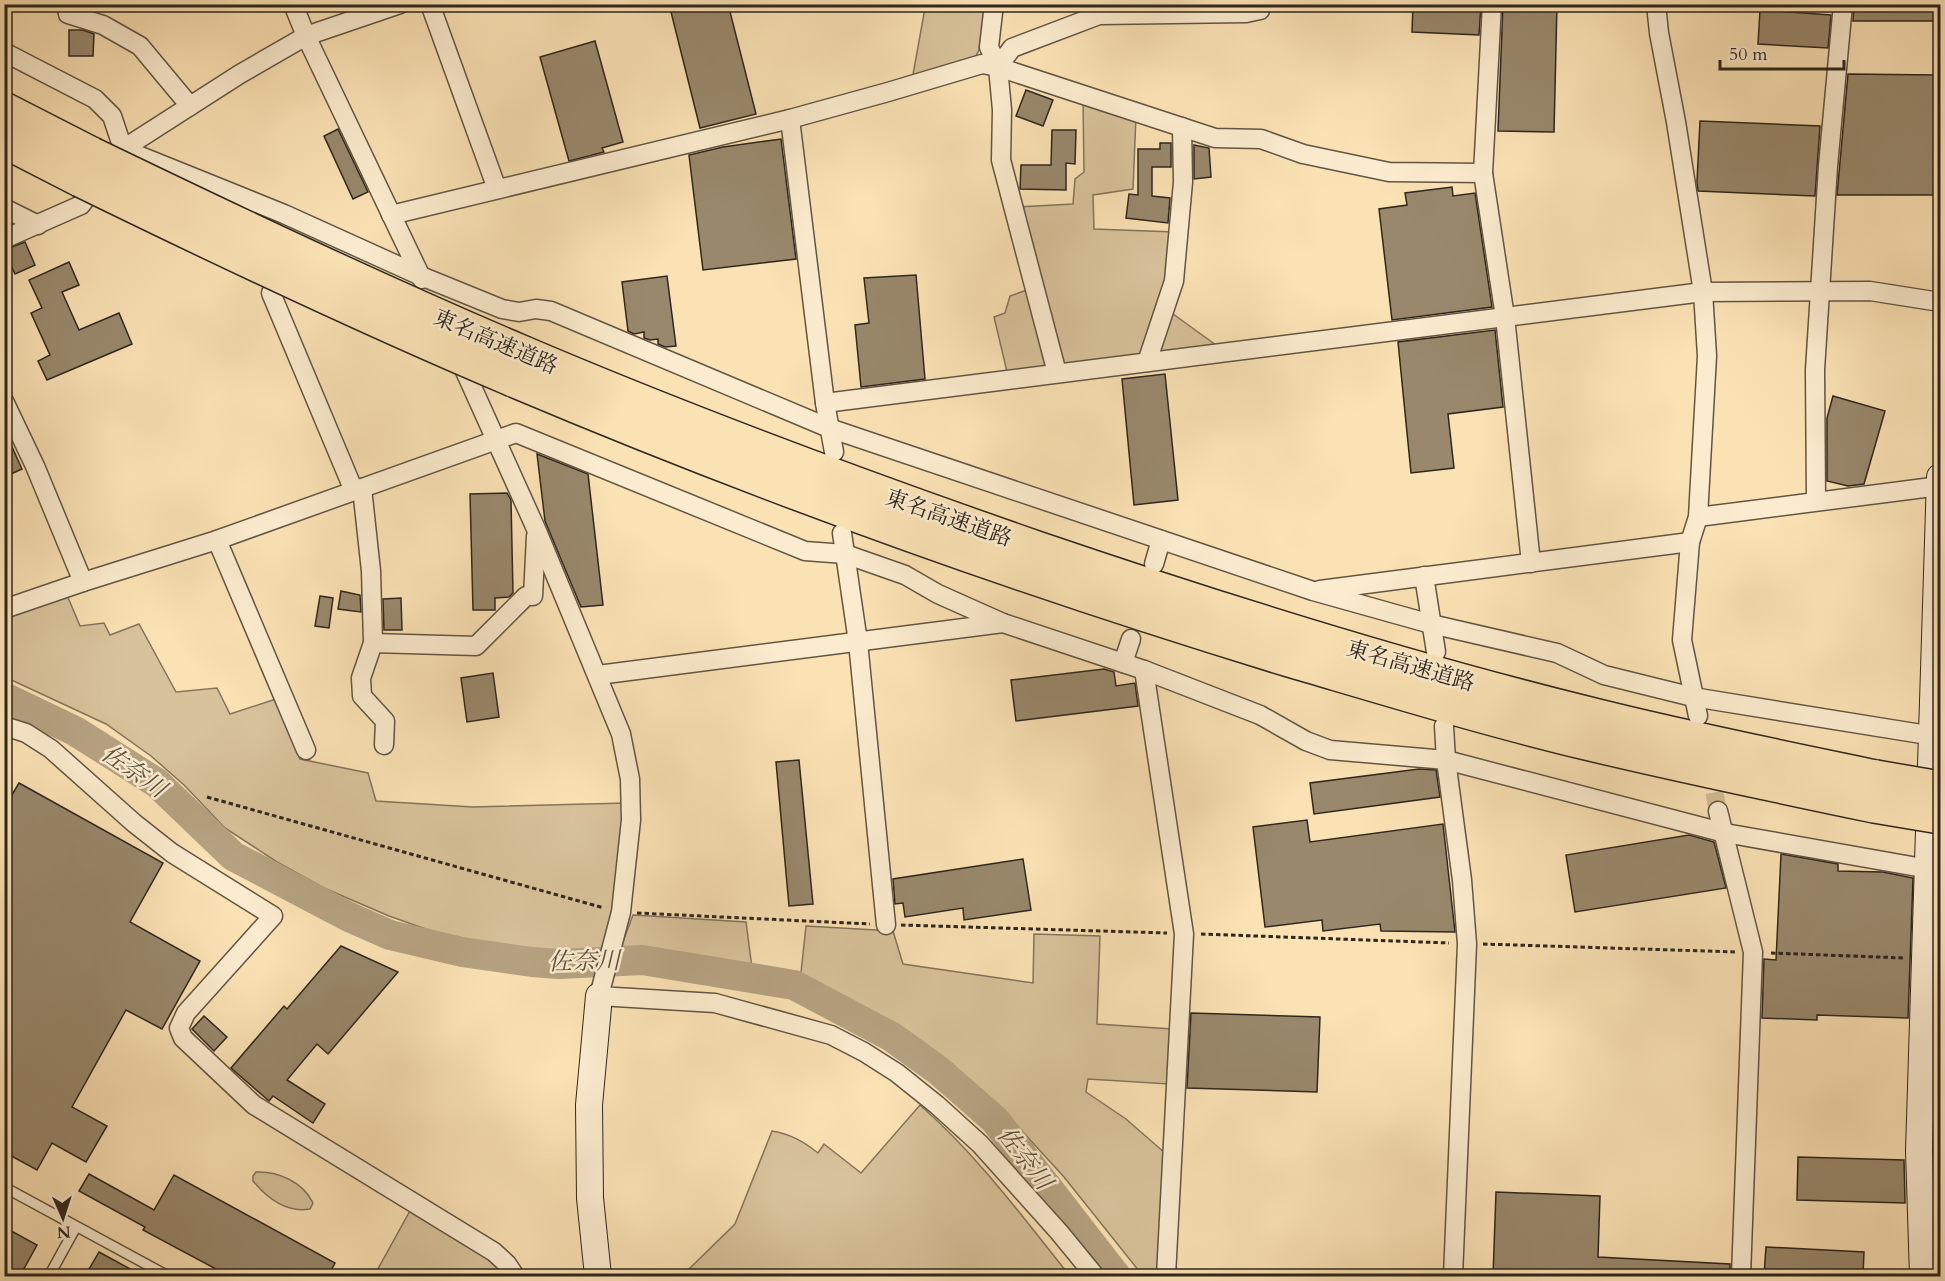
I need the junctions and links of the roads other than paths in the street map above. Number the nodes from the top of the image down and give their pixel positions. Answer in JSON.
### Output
{"nodes":[{"id":1,"x":66,"y":4,"type":"edge"},
{"id":2,"x":294,"y":4,"type":"edge"},
{"id":3,"x":400,"y":4,"type":"edge"},
{"id":4,"x":430,"y":4,"type":"edge"},
{"id":5,"x":994,"y":4,"type":"edge"},
{"id":6,"x":1261,"y":4,"type":"edge"},
{"id":7,"x":1492,"y":4,"type":"edge"},
{"id":8,"x":1656,"y":4,"type":"edge"},
{"id":9,"x":1844,"y":4,"type":"edge"},
{"id":10,"x":306,"y":36,"type":"junction"},
{"id":11,"x":4,"y":52,"type":"edge"},
{"id":12,"x":998,"y":67,"type":"junction"},
{"id":13,"x":190,"y":106,"type":"junction"},
{"id":14,"x":4,"y":109,"type":"edge"},
{"id":15,"x":790,"y":118,"type":"junction"},
{"id":16,"x":1182,"y":127,"type":"junction"},
{"id":17,"x":4,"y":141,"type":"edge"},
{"id":18,"x":98,"y":161,"type":"junction"},
{"id":19,"x":1483,"y":173,"type":"junction"},
{"id":20,"x":497,"y":189,"type":"junction"},
{"id":21,"x":4,"y":208,"type":"edge"},
{"id":22,"x":391,"y":215,"type":"junction"},
{"id":23,"x":38,"y":225,"type":"junction"},
{"id":24,"x":4,"y":239,"type":"edge"},
{"id":25,"x":421,"y":276,"type":"junction"},
{"id":26,"x":1702,"y":292,"type":"junction"},
{"id":27,"x":1820,"y":292,"type":"junction"},
{"id":28,"x":271,"y":293,"type":"dead end"},
{"id":29,"x":1941,"y":302,"type":"edge"},
{"id":30,"x":1505,"y":317,"type":"junction"},
{"id":31,"x":1147,"y":362,"type":"junction"},
{"id":32,"x":1057,"y":374,"type":"junction"},
{"id":33,"x":4,"y":401,"type":"edge"},
{"id":34,"x":825,"y":403,"type":"junction"},
{"id":35,"x":830,"y":429,"type":"junction"},
{"id":36,"x":496,"y":442,"type":"junction"},
{"id":37,"x":834,"y":452,"type":"dead end"},
{"id":38,"x":1941,"y":477,"type":"edge"},
{"id":39,"x":1940,"y":486,"type":"edge"},
{"id":40,"x":358,"y":489,"type":"junction"},
{"id":41,"x":1816,"y":501,"type":"junction"},
{"id":42,"x":1698,"y":517,"type":"junction"},
{"id":43,"x":537,"y":531,"type":"junction"},
{"id":44,"x":842,"y":533,"type":"dead end"},
{"id":45,"x":217,"y":540,"type":"junction"},
{"id":46,"x":1161,"y":540,"type":"junction"},
{"id":47,"x":1690,"y":542,"type":"junction"},
{"id":48,"x":845,"y":555,"type":"junction"},
{"id":49,"x":1531,"y":563,"type":"junction"},
{"id":50,"x":1154,"y":564,"type":"dead end"},
{"id":51,"x":1424,"y":576,"type":"junction"},
{"id":52,"x":83,"y":582,"type":"junction"},
{"id":53,"x":1313,"y":591,"type":"junction"},
{"id":54,"x":4,"y":609,"type":"edge"},
{"id":55,"x":1003,"y":623,"type":"junction"},
{"id":56,"x":1431,"y":624,"type":"junction"},
{"id":57,"x":1938,"y":638,"type":"edge"},
{"id":58,"x":1131,"y":639,"type":"dead end"},
{"id":59,"x":858,"y":642,"type":"junction"},
{"id":60,"x":373,"y":643,"type":"junction"},
{"id":61,"x":1436,"y":652,"type":"dead end"},
{"id":62,"x":1123,"y":663,"type":"junction"},
{"id":63,"x":1144,"y":670,"type":"junction"},
{"id":64,"x":598,"y":675,"type":"junction"},
{"id":65,"x":1694,"y":697,"type":"junction"},
{"id":66,"x":1698,"y":716,"type":"dead end"},
{"id":67,"x":4,"y":726,"type":"edge"},
{"id":68,"x":1444,"y":726,"type":"dead end"},
{"id":69,"x":1937,"y":737,"type":"edge"},
{"id":70,"x":384,"y":745,"type":"dead end"},
{"id":71,"x":306,"y":750,"type":"dead end"},
{"id":72,"x":1446,"y":760,"type":"junction"},
{"id":73,"x":1941,"y":788,"type":"edge"},
{"id":74,"x":1875,"y":791,"type":"junction"},
{"id":75,"x":1718,"y":811,"type":"tunnel mouth"},
{"id":76,"x":1941,"y":817,"type":"edge"},
{"id":77,"x":1725,"y":833,"type":"junction"},
{"id":78,"x":1934,"y":870,"type":"edge"},
{"id":79,"x":886,"y":925,"type":"road end"},
{"id":80,"x":1932,"y":958,"type":"edge"},
{"id":81,"x":599,"y":996,"type":"junction"},
{"id":82,"x":4,"y":1187,"type":"edge"},
{"id":83,"x":76,"y":1227,"type":"junction"},
{"id":84,"x":49,"y":1276,"type":"edge"},
{"id":85,"x":168,"y":1276,"type":"edge"},
{"id":86,"x":515,"y":1276,"type":"edge"},
{"id":87,"x":598,"y":1276,"type":"edge"},
{"id":88,"x":1095,"y":1276,"type":"edge"},
{"id":89,"x":1166,"y":1276,"type":"edge"},
{"id":90,"x":1453,"y":1276,"type":"edge"},
{"id":91,"x":1741,"y":1276,"type":"edge"},
{"id":92,"x":1923,"y":1276,"type":"edge"}],
"edges":[{"from":1,"to":13,"type":"street"},
{"from":2,"to":10,"type":"street"},
{"from":3,"to":10,"type":"street"},
{"from":4,"to":20,"type":"street"},
{"from":5,"to":12,"type":"street"},
{"from":6,"to":12,"type":"street"},
{"from":7,"to":19,"type":"street"},
{"from":8,"to":26,"type":"street"},
{"from":9,"to":27,"type":"street"},
{"from":10,"to":13,"type":"street"},
{"from":10,"to":22,"type":"street"},
{"from":11,"to":18,"type":"street"},
{"from":12,"to":15,"type":"street"},
{"from":12,"to":16,"type":"street"},
{"from":12,"to":32,"type":"street"},
{"from":13,"to":18,"type":"street"},
{"from":14,"to":18,"type":"highway","name":"東名高速道路"},
{"from":15,"to":20,"type":"street"},
{"from":15,"to":34,"type":"street"},
{"from":16,"to":19,"type":"street"},
{"from":16,"to":31,"type":"street"},
{"from":17,"to":18,"type":"highway","name":"東名高速道路"},
{"from":18,"to":23,"type":"street"},
{"from":18,"to":25,"type":"street"},
{"from":18,"to":74,"type":"highway","name":"東名高速道路","bridge":true},
{"from":19,"to":30,"type":"street"},
{"from":20,"to":22,"type":"street"},
{"from":21,"to":23,"type":"street"},
{"from":22,"to":25,"type":"street"},
{"from":23,"to":24,"type":"street"},
{"from":25,"to":35,"type":"street"},
{"from":25,"to":36,"type":"street"},
{"from":26,"to":27,"type":"street"},
{"from":26,"to":30,"type":"street"},
{"from":26,"to":42,"type":"street"},
{"from":27,"to":29,"type":"street"},
{"from":27,"to":41,"type":"street"},
{"from":28,"to":40,"type":"street"},
{"from":30,"to":31,"type":"street"},
{"from":30,"to":49,"type":"street"},
{"from":31,"to":32,"type":"street"},
{"from":32,"to":34,"type":"street"},
{"from":33,"to":52,"type":"street"},
{"from":34,"to":35,"type":"street"},
{"from":35,"to":37,"type":"street"},
{"from":35,"to":46,"type":"street"},
{"from":36,"to":40,"type":"street"},
{"from":36,"to":43,"type":"street"},
{"from":36,"to":48,"type":"street"},
{"from":38,"to":39,"type":"main road"},
{"from":39,"to":41,"type":"street"},
{"from":39,"to":57,"type":"main road"},
{"from":40,"to":45,"type":"street"},
{"from":40,"to":60,"type":"street"},
{"from":41,"to":42,"type":"street"},
{"from":42,"to":47,"type":"street"},
{"from":43,"to":60,"type":"street"},
{"from":43,"to":64,"type":"street"},
{"from":44,"to":48,"type":"street"},
{"from":45,"to":52,"type":"street"},
{"from":45,"to":71,"type":"street"},
{"from":46,"to":50,"type":"street"},
{"from":46,"to":53,"type":"street"},
{"from":47,"to":49,"type":"street"},
{"from":47,"to":65,"type":"street"},
{"from":48,"to":55,"type":"street"},
{"from":48,"to":59,"type":"street"},
{"from":49,"to":51,"type":"street"},
{"from":51,"to":53,"type":"street"},
{"from":51,"to":56,"type":"street"},
{"from":52,"to":54,"type":"street"},
{"from":53,"to":56,"type":"street"},
{"from":55,"to":59,"type":"street"},
{"from":55,"to":62,"type":"street"},
{"from":56,"to":61,"type":"street"},
{"from":56,"to":65,"type":"street"},
{"from":57,"to":69,"type":"main road"},
{"from":58,"to":62,"type":"street"},
{"from":59,"to":64,"type":"street"},
{"from":59,"to":79,"type":"street"},
{"from":60,"to":70,"type":"street"},
{"from":62,"to":63,"type":"street"},
{"from":63,"to":72,"type":"street"},
{"from":63,"to":89,"type":"street"},
{"from":64,"to":81,"type":"street"},
{"from":65,"to":66,"type":"street"},
{"from":65,"to":69,"type":"street"},
{"from":67,"to":86,"type":"street"},
{"from":68,"to":72,"type":"street"},
{"from":69,"to":78,"type":"main road"},
{"from":72,"to":77,"type":"street"},
{"from":72,"to":90,"type":"street"},
{"from":73,"to":74,"type":"highway","name":"東名高速道路","bridge":true},
{"from":74,"to":76,"type":"highway","name":"東名高速道路","bridge":true},
{"from":75,"to":77,"type":"street"},
{"from":77,"to":78,"type":"street"},
{"from":77,"to":91,"type":"street"},
{"from":78,"to":80,"type":"main road"},
{"from":80,"to":92,"type":"main road"},
{"from":81,"to":87,"type":"main road"},
{"from":81,"to":88,"type":"street"},
{"from":82,"to":83,"type":"lane"},
{"from":83,"to":84,"type":"lane"},
{"from":83,"to":85,"type":"lane"}]}
